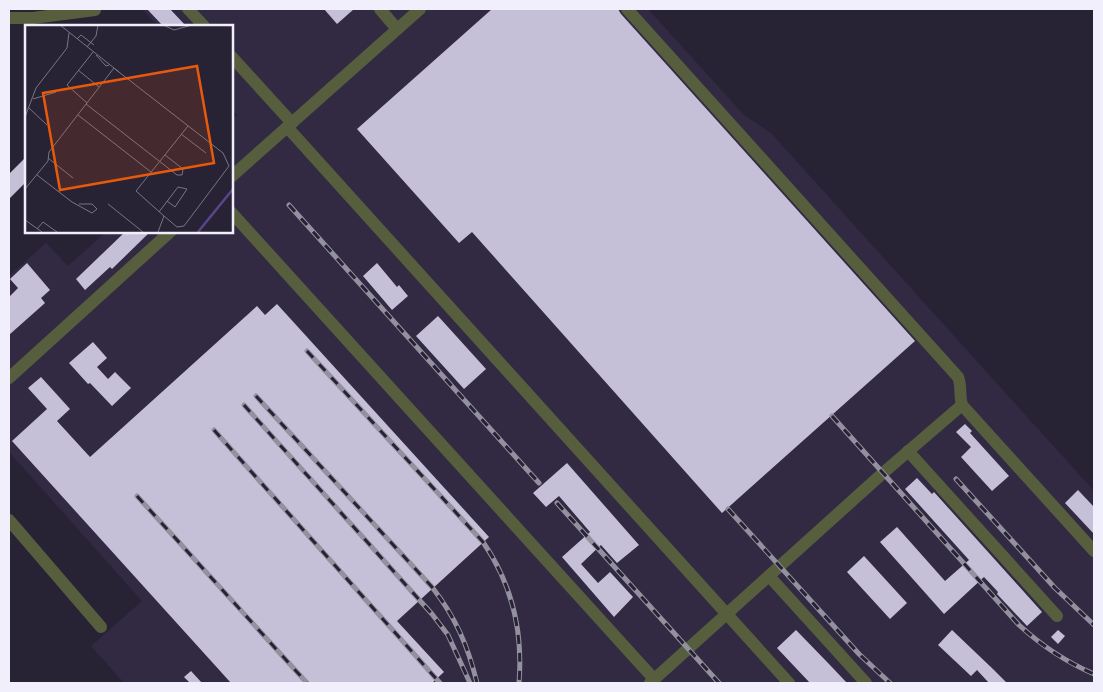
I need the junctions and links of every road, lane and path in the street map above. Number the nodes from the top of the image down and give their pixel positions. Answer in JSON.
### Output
{"nodes":[{"id":1,"x":188,"y":9,"type":"edge"},
{"id":2,"x":380,"y":9,"type":"edge"},
{"id":3,"x":420,"y":9,"type":"edge"},
{"id":4,"x":628,"y":9,"type":"edge"},
{"id":5,"x":95,"y":10,"type":"edge"},
{"id":6,"x":9,"y":18,"type":"edge"},
{"id":7,"x":203,"y":25,"type":"edge"},
{"id":8,"x":397,"y":29,"type":"junction"},
{"id":9,"x":232,"y":57,"type":"edge"},
{"id":10,"x":290,"y":125,"type":"junction"},
{"id":11,"x":232,"y":176,"type":"edge"},
{"id":12,"x":232,"y":213,"type":"edge"},
{"id":13,"x":170,"y":232,"type":"edge"},
{"id":14,"x":9,"y":378,"type":"edge"},
{"id":15,"x":962,"y":404,"type":"junction"},
{"id":16,"x":908,"y":451,"type":"junction"},
{"id":17,"x":9,"y":520,"type":"edge"},
{"id":18,"x":1094,"y":551,"type":"edge"},
{"id":19,"x":769,"y":576,"type":"junction"},
{"id":20,"x":726,"y":615,"type":"junction"},
{"id":21,"x":1057,"y":616,"type":"dead end"},
{"id":22,"x":102,"y":627,"type":"dead end"},
{"id":23,"x":652,"y":681,"type":"edge"},
{"id":24,"x":789,"y":683,"type":"edge"},
{"id":25,"x":866,"y":683,"type":"edge"}],
"edges":[{"from":1,"to":7,"type":"street"},
{"from":2,"to":8,"type":"street"},
{"from":3,"to":8,"type":"street"},
{"from":4,"to":15,"type":"street"},
{"from":5,"to":6,"type":"street"},
{"from":8,"to":10,"type":"street"},
{"from":9,"to":10,"type":"street"},
{"from":10,"to":11,"type":"street"},
{"from":10,"to":20,"type":"street"},
{"from":12,"to":23,"type":"street"},
{"from":13,"to":14,"type":"street"},
{"from":15,"to":16,"type":"street"},
{"from":15,"to":18,"type":"street"},
{"from":16,"to":19,"type":"street"},
{"from":16,"to":21,"type":"street"},
{"from":17,"to":22,"type":"street"},
{"from":19,"to":20,"type":"street"},
{"from":19,"to":25,"type":"street"},
{"from":20,"to":23,"type":"street"},
{"from":20,"to":24,"type":"street"}]}
